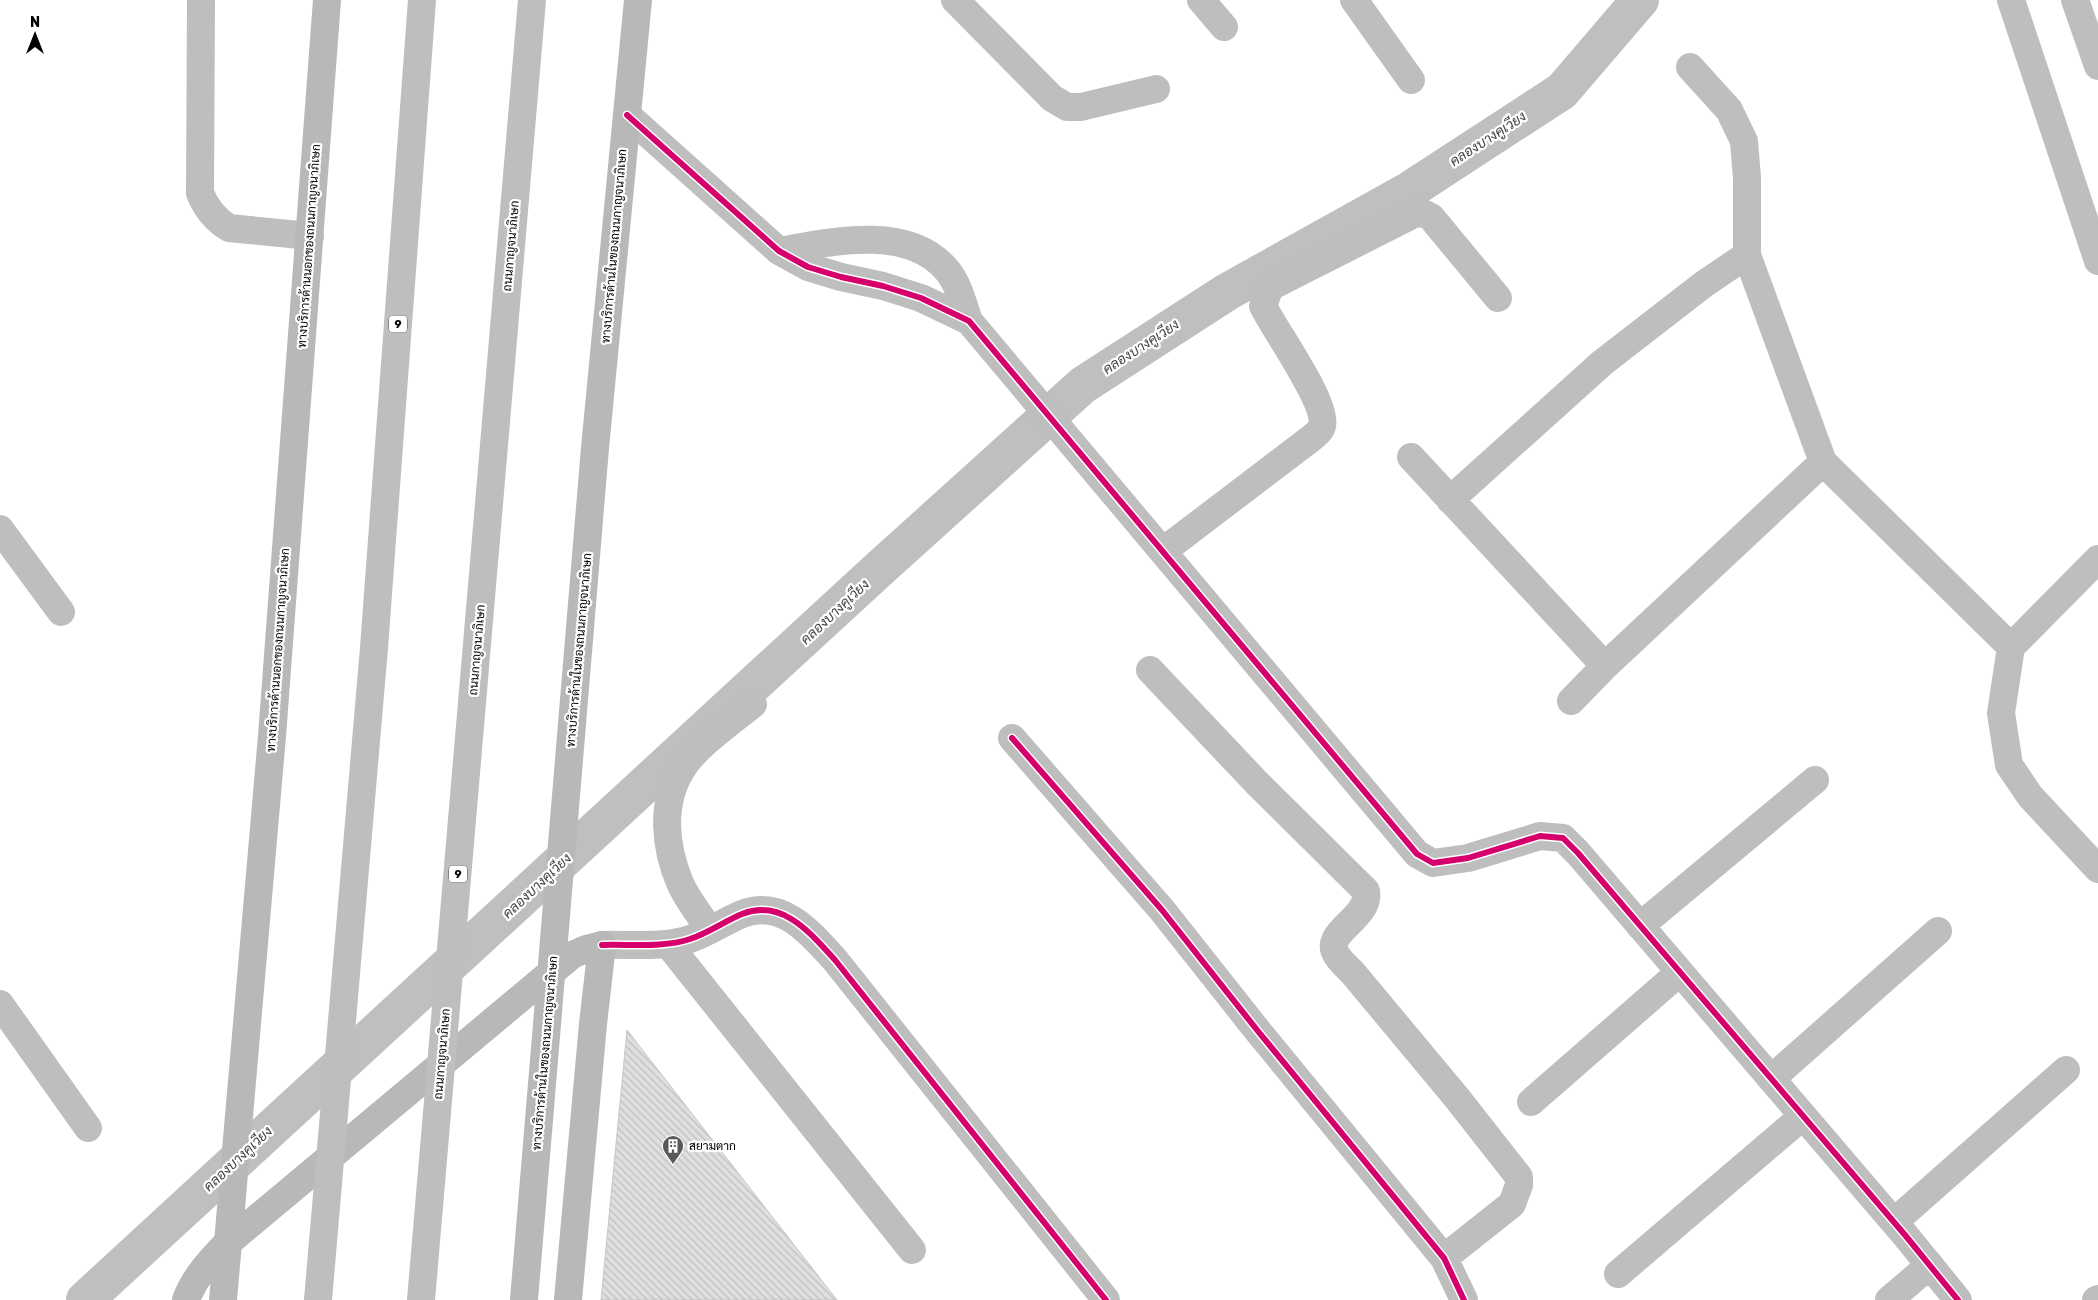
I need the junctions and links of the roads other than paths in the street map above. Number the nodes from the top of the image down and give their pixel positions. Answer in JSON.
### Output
{"nodes":[{"id":1,"x":201,"y":0,"type":"edge"},
{"id":2,"x":327,"y":0,"type":"edge"},
{"id":3,"x":422,"y":0,"type":"edge"},
{"id":4,"x":532,"y":0,"type":"edge"},
{"id":5,"x":638,"y":0,"type":"edge"},
{"id":6,"x":955,"y":0,"type":"edge"},
{"id":7,"x":1201,"y":0,"type":"edge"},
{"id":8,"x":1354,"y":0,"type":"edge"},
{"id":9,"x":2011,"y":0,"type":"edge"},
{"id":10,"x":2075,"y":0,"type":"edge"},
{"id":11,"x":1224,"y":27,"type":"dead end"},
{"id":12,"x":2098,"y":66,"type":"edge"},
{"id":13,"x":1690,"y":67,"type":"dead end"},
{"id":14,"x":1412,"y":80,"type":"dead end"},
{"id":15,"x":1156,"y":89,"type":"dead end"},
{"id":16,"x":627,"y":116,"type":"junction"},
{"id":17,"x":310,"y":236,"type":"junction"},
{"id":18,"x":779,"y":251,"type":"junction"},
{"id":19,"x":1747,"y":255,"type":"junction"},
{"id":20,"x":2098,"y":261,"type":"edge"},
{"id":21,"x":1498,"y":298,"type":"dead end"},
{"id":22,"x":969,"y":321,"type":"junction"},
{"id":23,"x":1411,"y":457,"type":"dead end"},
{"id":24,"x":1824,"y":462,"type":"junction"},
{"id":25,"x":1450,"y":500,"type":"junction"},
{"id":26,"x":0,"y":529,"type":"edge"},
{"id":27,"x":1163,"y":551,"type":"junction"},
{"id":28,"x":2098,"y":558,"type":"edge"},
{"id":29,"x":61,"y":612,"type":"dead end"},
{"id":30,"x":2011,"y":647,"type":"junction"},
{"id":31,"x":1605,"y":666,"type":"junction"},
{"id":32,"x":1150,"y":670,"type":"dead end"},
{"id":33,"x":1571,"y":701,"type":"dead end"},
{"id":34,"x":752,"y":704,"type":"dead end"},
{"id":35,"x":1012,"y":738,"type":"dead end"},
{"id":36,"x":1815,"y":780,"type":"dead end"},
{"id":37,"x":2098,"y":869,"type":"edge"},
{"id":38,"x":1640,"y":926,"type":"junction"},
{"id":39,"x":709,"y":929,"type":"junction"},
{"id":40,"x":1938,"y":932,"type":"dead end"},
{"id":41,"x":602,"y":944,"type":"junction"},
{"id":42,"x":668,"y":944,"type":"junction"},
{"id":43,"x":1680,"y":972,"type":"junction"},
{"id":44,"x":0,"y":1004,"type":"edge"},
{"id":45,"x":2066,"y":1070,"type":"dead end"},
{"id":46,"x":1771,"y":1078,"type":"junction"},
{"id":47,"x":1531,"y":1102,"type":"dead end"},
{"id":48,"x":1803,"y":1116,"type":"junction"},
{"id":49,"x":88,"y":1128,"type":"dead end"},
{"id":50,"x":1894,"y":1222,"type":"junction"},
{"id":51,"x":912,"y":1250,"type":"dead end"},
{"id":52,"x":1444,"y":1258,"type":"junction"},
{"id":53,"x":1930,"y":1265,"type":"junction"},
{"id":54,"x":1618,"y":1274,"type":"dead end"},
{"id":55,"x":186,"y":1300,"type":"edge"},
{"id":56,"x":223,"y":1300,"type":"edge"},
{"id":57,"x":318,"y":1300,"type":"edge"},
{"id":58,"x":421,"y":1300,"type":"edge"},
{"id":59,"x":524,"y":1300,"type":"edge"},
{"id":60,"x":568,"y":1300,"type":"edge"},
{"id":61,"x":1106,"y":1300,"type":"edge"},
{"id":62,"x":1464,"y":1300,"type":"edge"},
{"id":63,"x":1889,"y":1300,"type":"edge"},
{"id":64,"x":1958,"y":1300,"type":"edge"}],
"edges":[{"from":1,"to":17,"type":"main road"},
{"from":2,"to":17,"type":"main road","name":"ทางบริการด้านนอกของถนนกาญจนาภิเษก"},
{"from":3,"to":57,"type":"main road","number":"9"},
{"from":4,"to":58,"type":"main road","name":"ถนนกาญจนาภิเษก","number":"9"},
{"from":5,"to":16,"type":"main road","name":"ทางบริการด้านในของถนนกาญจนาภิเษก"},
{"from":6,"to":15,"type":"main road"},
{"from":7,"to":11,"type":"main road"},
{"from":8,"to":14,"type":"main road"},
{"from":9,"to":20,"type":"main road"},
{"from":10,"to":12,"type":"main road"},
{"from":13,"to":19,"type":"main road"},
{"from":16,"to":18,"type":"main road"},
{"from":16,"to":59,"type":"main road","name":"ทางบริการด้านในของถนนกาญจนาภิเษก"},
{"from":17,"to":56,"type":"main road","name":"ทางบริการด้านนอกของถนนกาญจนาภิเษก"},
{"from":18,"to":22,"type":"main road"},
{"from":18,"to":22,"type":"main road"},
{"from":19,"to":24,"type":"main road"},
{"from":19,"to":25,"type":"main road"},
{"from":21,"to":27,"type":"main road"},
{"from":22,"to":27,"type":"main road"},
{"from":23,"to":25,"type":"main road"},
{"from":24,"to":30,"type":"main road"},
{"from":24,"to":31,"type":"main road"},
{"from":25,"to":31,"type":"main road"},
{"from":26,"to":29,"type":"main road"},
{"from":27,"to":38,"type":"main road"},
{"from":28,"to":30,"type":"main road"},
{"from":30,"to":37,"type":"main road"},
{"from":31,"to":33,"type":"main road"},
{"from":32,"to":52,"type":"main road"},
{"from":34,"to":39,"type":"main road"},
{"from":35,"to":52,"type":"main road"},
{"from":36,"to":38,"type":"main road"},
{"from":38,"to":43,"type":"main road"},
{"from":39,"to":42,"type":"main road"},
{"from":39,"to":61,"type":"main road"},
{"from":40,"to":46,"type":"main road"},
{"from":41,"to":42,"type":"main road"},
{"from":41,"to":55,"type":"main road"},
{"from":41,"to":60,"type":"main road"},
{"from":42,"to":51,"type":"main road"},
{"from":43,"to":46,"type":"main road"},
{"from":43,"to":47,"type":"main road"},
{"from":44,"to":49,"type":"main road"},
{"from":45,"to":50,"type":"main road"},
{"from":46,"to":48,"type":"main road"},
{"from":48,"to":50,"type":"main road"},
{"from":48,"to":54,"type":"main road"},
{"from":50,"to":53,"type":"main road"},
{"from":52,"to":62,"type":"main road"},
{"from":53,"to":63,"type":"main road"},
{"from":53,"to":64,"type":"main road"}]}
